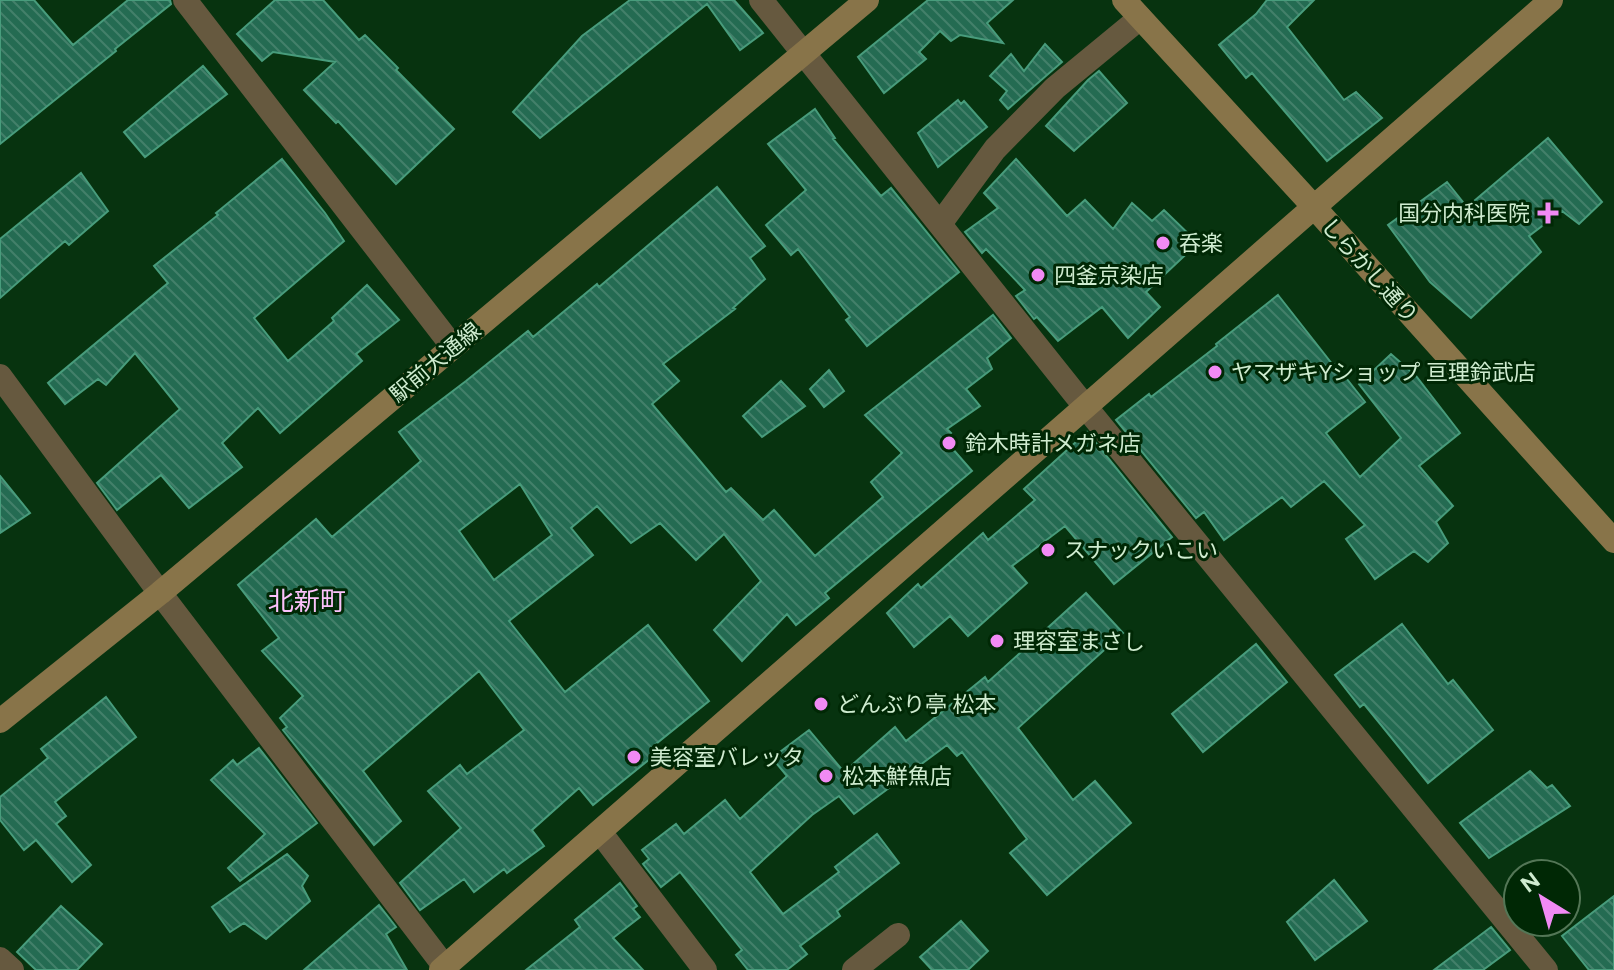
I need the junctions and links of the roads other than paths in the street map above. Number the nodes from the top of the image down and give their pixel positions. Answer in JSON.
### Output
{"nodes":[{"id":1,"x":185,"y":0,"type":"edge"},
{"id":2,"x":761,"y":0,"type":"edge"},
{"id":3,"x":867,"y":0,"type":"edge"},
{"id":4,"x":1551,"y":0,"type":"edge"},
{"id":5,"x":1132,"y":9,"type":"edge"},
{"id":6,"x":804,"y":55,"type":"junction"},
{"id":7,"x":1314,"y":207,"type":"junction"},
{"id":8,"x":940,"y":224,"type":"junction"},
{"id":9,"x":453,"y":347,"type":"junction"},
{"id":10,"x":0,"y":376,"type":"edge"},
{"id":11,"x":1086,"y":406,"type":"junction"},
{"id":12,"x":1614,"y":541,"type":"edge"},
{"id":13,"x":160,"y":593,"type":"junction"},
{"id":14,"x":0,"y":721,"type":"edge"},
{"id":15,"x":600,"y":832,"type":"junction"},
{"id":16,"x":898,"y":935,"type":"dead end"},
{"id":17,"x":0,"y":959,"type":"edge"},
{"id":18,"x":443,"y":968,"type":"edge"},
{"id":19,"x":12,"y":970,"type":"edge"},
{"id":20,"x":705,"y":970,"type":"edge"},
{"id":21,"x":854,"y":970,"type":"edge"},
{"id":22,"x":1546,"y":970,"type":"edge"}],
"edges":[{"from":1,"to":9,"type":"street"},
{"from":2,"to":6,"type":"street"},
{"from":3,"to":6,"type":"street","name":"駅前大通線"},
{"from":4,"to":7,"type":"street"},
{"from":5,"to":7,"type":"street","name":"しらかし通り"},
{"from":5,"to":8,"type":"street"},
{"from":6,"to":8,"type":"street"},
{"from":6,"to":9,"type":"street","name":"駅前大通線"},
{"from":7,"to":11,"type":"street"},
{"from":7,"to":12,"type":"street","name":"しらかし通り"},
{"from":8,"to":11,"type":"street"},
{"from":9,"to":13,"type":"street","name":"駅前大通線"},
{"from":10,"to":13,"type":"street"},
{"from":11,"to":15,"type":"street"},
{"from":11,"to":22,"type":"street"},
{"from":13,"to":14,"type":"street","name":"駅前大通線"},
{"from":13,"to":18,"type":"street"},
{"from":15,"to":18,"type":"street"},
{"from":15,"to":20,"type":"street"},
{"from":16,"to":21,"type":"street"},
{"from":17,"to":19,"type":"street"}]}
